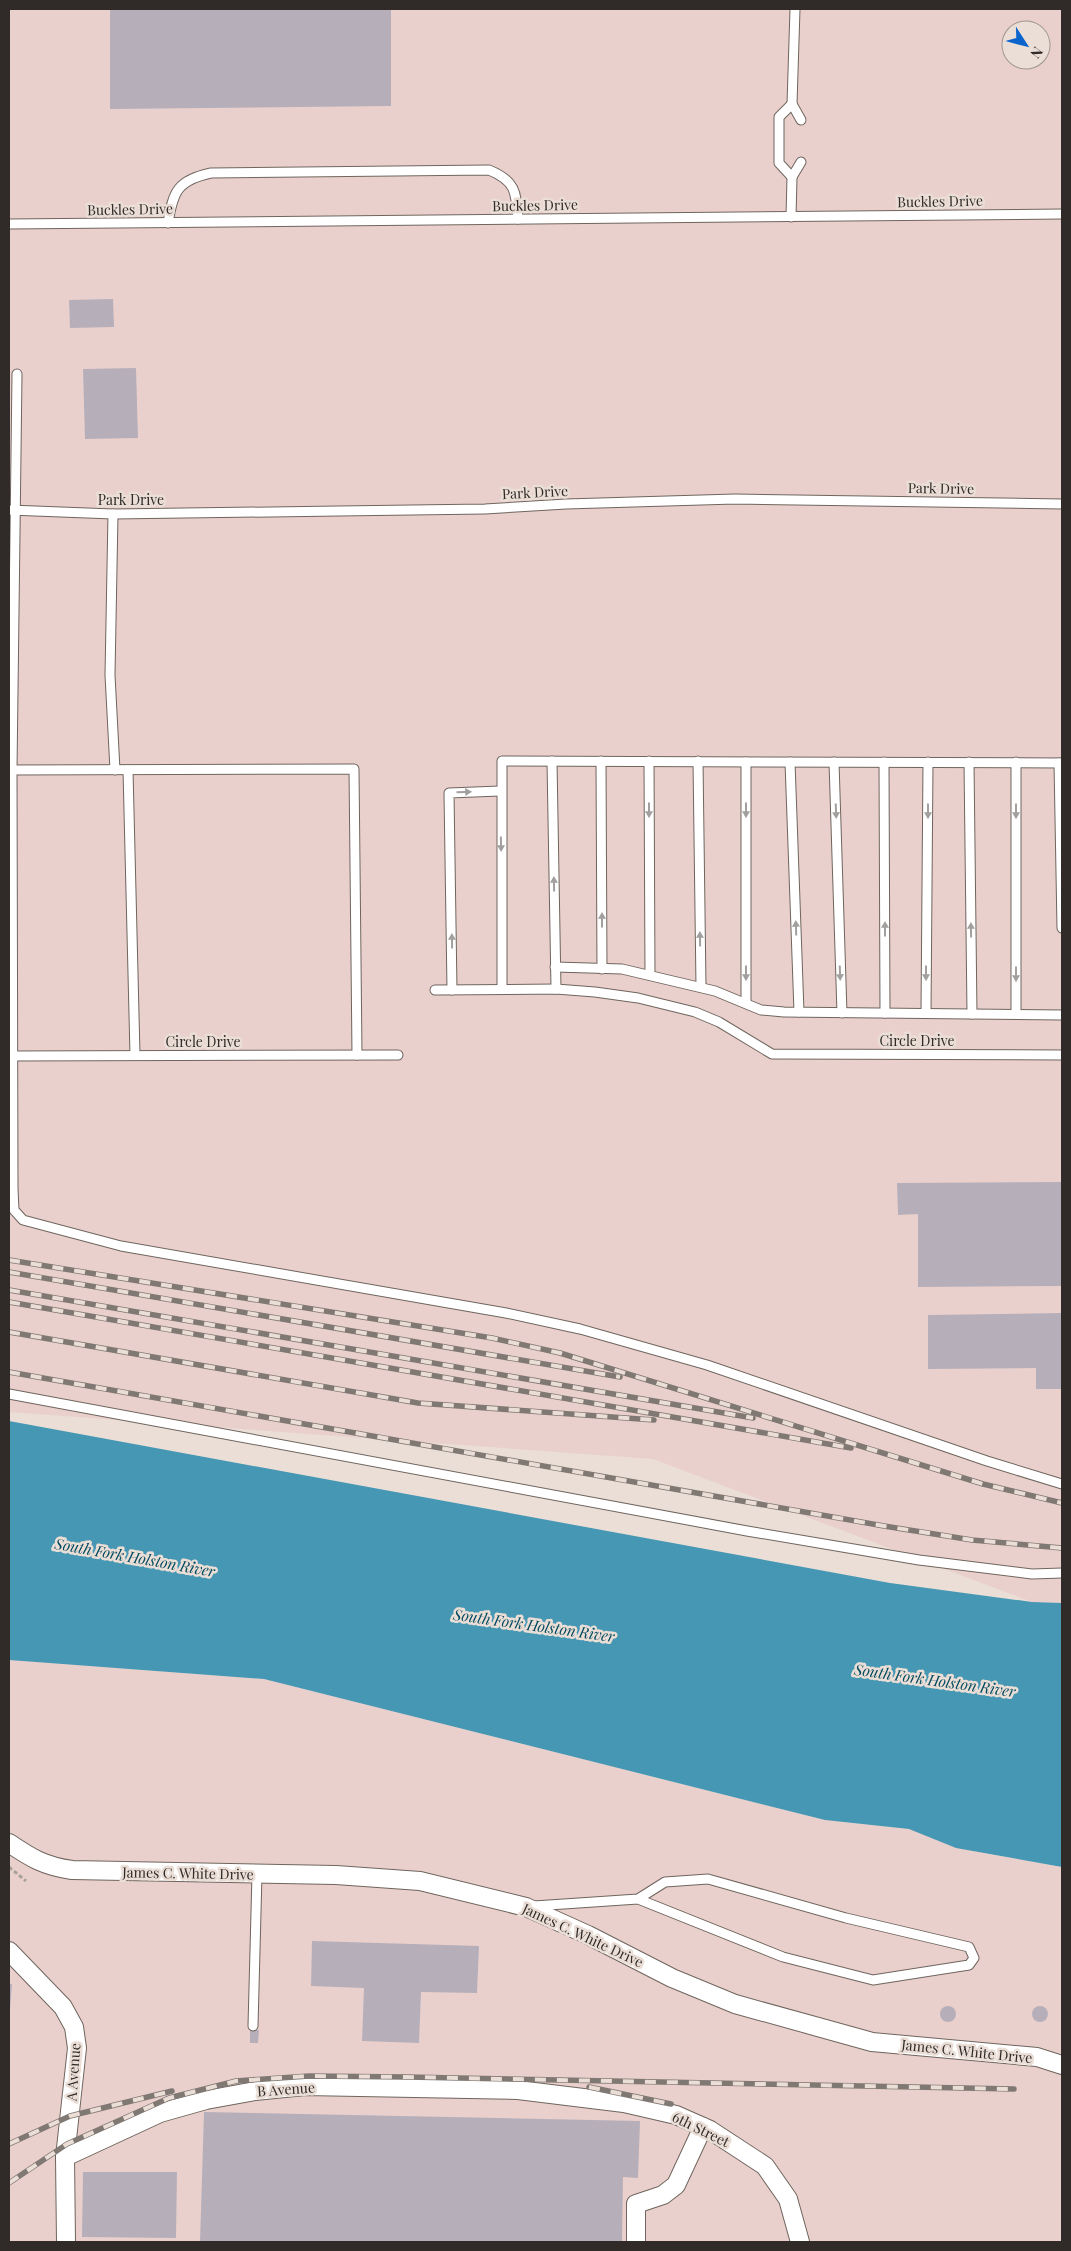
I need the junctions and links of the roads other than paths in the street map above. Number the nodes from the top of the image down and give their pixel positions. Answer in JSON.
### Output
{"nodes":[{"id":1,"x":794,"y":9,"type":"edge"},
{"id":2,"x":792,"y":104,"type":"junction"},
{"id":3,"x":801,"y":120,"type":"dead end"},
{"id":4,"x":802,"y":162,"type":"dead end"},
{"id":5,"x":792,"y":177,"type":"junction"},
{"id":6,"x":1062,"y":214,"type":"edge"},
{"id":7,"x":791,"y":217,"type":"junction"},
{"id":8,"x":518,"y":219,"type":"junction"},
{"id":9,"x":168,"y":223,"type":"junction"},
{"id":10,"x":9,"y":224,"type":"edge"},
{"id":11,"x":18,"y":374,"type":"dead end"},
{"id":12,"x":1062,"y":504,"type":"edge"},
{"id":13,"x":12,"y":510,"type":"edge"},
{"id":14,"x":113,"y":514,"type":"junction"},
{"id":15,"x":552,"y":761,"type":"junction"},
{"id":16,"x":600,"y":761,"type":"junction"},
{"id":17,"x":649,"y":761,"type":"junction"},
{"id":18,"x":698,"y":761,"type":"junction"},
{"id":19,"x":746,"y":762,"type":"junction"},
{"id":20,"x":790,"y":762,"type":"junction"},
{"id":21,"x":834,"y":762,"type":"junction"},
{"id":22,"x":884,"y":762,"type":"junction"},
{"id":23,"x":928,"y":762,"type":"junction"},
{"id":24,"x":969,"y":762,"type":"junction"},
{"id":25,"x":1016,"y":762,"type":"junction"},
{"id":26,"x":1061,"y":763,"type":"edge"},
{"id":27,"x":10,"y":770,"type":"edge"},
{"id":28,"x":115,"y":770,"type":"junction"},
{"id":29,"x":128,"y":770,"type":"junction"},
{"id":30,"x":500,"y":791,"type":"junction"},
{"id":31,"x":1062,"y":928,"type":"edge"},
{"id":32,"x":555,"y":968,"type":"junction"},
{"id":33,"x":602,"y":969,"type":"junction"},
{"id":34,"x":650,"y":975,"type":"junction"},
{"id":35,"x":701,"y":987,"type":"junction"},
{"id":36,"x":556,"y":989,"type":"junction"},
{"id":37,"x":435,"y":990,"type":"dead end"},
{"id":38,"x":452,"y":990,"type":"junction"},
{"id":39,"x":502,"y":990,"type":"junction"},
{"id":40,"x":746,"y":1004,"type":"junction"},
{"id":41,"x":799,"y":1012,"type":"junction"},
{"id":42,"x":842,"y":1012,"type":"junction"},
{"id":43,"x":885,"y":1013,"type":"junction"},
{"id":44,"x":926,"y":1013,"type":"junction"},
{"id":45,"x":972,"y":1014,"type":"junction"},
{"id":46,"x":1016,"y":1014,"type":"junction"},
{"id":47,"x":1062,"y":1015,"type":"edge"},
{"id":48,"x":135,"y":1055,"type":"junction"},
{"id":49,"x":357,"y":1055,"type":"junction"},
{"id":50,"x":398,"y":1055,"type":"dead end"},
{"id":51,"x":1062,"y":1055,"type":"edge"},
{"id":52,"x":12,"y":1056,"type":"edge"},
{"id":53,"x":9,"y":1394,"type":"edge"},
{"id":54,"x":1062,"y":1484,"type":"edge"},
{"id":55,"x":1062,"y":1574,"type":"edge"},
{"id":56,"x":9,"y":1843,"type":"edge"},
{"id":57,"x":257,"y":1874,"type":"junction"},
{"id":58,"x":638,"y":1898,"type":"junction"},
{"id":59,"x":526,"y":1907,"type":"junction"},
{"id":60,"x":9,"y":1951,"type":"edge"},
{"id":61,"x":253,"y":2026,"type":"dead end"},
{"id":62,"x":1062,"y":2064,"type":"edge"},
{"id":63,"x":518,"y":2090,"type":"joint"},
{"id":64,"x":703,"y":2127,"type":"junction"},
{"id":65,"x":65,"y":2157,"type":"junction"},
{"id":66,"x":66,"y":2242,"type":"edge"},
{"id":67,"x":636,"y":2242,"type":"edge"},
{"id":68,"x":800,"y":2242,"type":"edge"}],
"edges":[{"from":1,"to":2,"type":"lane"},
{"from":2,"to":3,"type":"lane"},
{"from":2,"to":5,"type":"lane"},
{"from":4,"to":5,"type":"lane"},
{"from":5,"to":7,"type":"lane"},
{"from":6,"to":7,"type":"lane","name":"Buckles Drive"},
{"from":7,"to":8,"type":"lane","name":"Buckles Drive"},
{"from":8,"to":9,"type":"lane","name":"Buckles Drive"},
{"from":8,"to":9,"type":"lane"},
{"from":9,"to":10,"type":"lane","name":"Buckles Drive"},
{"from":11,"to":13,"type":"lane"},
{"from":12,"to":14,"type":"lane","name":"Park Drive"},
{"from":13,"to":14,"type":"lane","name":"Park Drive"},
{"from":13,"to":27,"type":"lane"},
{"from":14,"to":28,"type":"lane"},
{"from":15,"to":16,"type":"lane"},
{"from":15,"to":30,"type":"lane"},
{"from":32,"to":15,"type":"lane","one_way":true},
{"from":16,"to":17,"type":"lane"},
{"from":33,"to":16,"type":"lane","one_way":true},
{"from":17,"to":18,"type":"lane"},
{"from":17,"to":34,"type":"lane","one_way":true},
{"from":18,"to":19,"type":"lane"},
{"from":35,"to":18,"type":"lane","one_way":true},
{"from":19,"to":20,"type":"lane"},
{"from":19,"to":40,"type":"lane","one_way":true},
{"from":20,"to":21,"type":"lane"},
{"from":41,"to":20,"type":"lane","one_way":true},
{"from":21,"to":22,"type":"lane"},
{"from":21,"to":42,"type":"lane","one_way":true},
{"from":22,"to":23,"type":"lane"},
{"from":43,"to":22,"type":"lane","one_way":true},
{"from":23,"to":24,"type":"lane"},
{"from":23,"to":44,"type":"lane","one_way":true},
{"from":24,"to":25,"type":"lane"},
{"from":45,"to":24,"type":"lane","one_way":true},
{"from":25,"to":26,"type":"lane"},
{"from":25,"to":46,"type":"lane","one_way":true},
{"from":26,"to":31,"type":"lane"},
{"from":27,"to":28,"type":"lane"},
{"from":27,"to":52,"type":"lane"},
{"from":28,"to":29,"type":"lane"},
{"from":29,"to":48,"type":"lane"},
{"from":29,"to":49,"type":"lane"},
{"from":38,"to":30,"type":"lane","one_way":true},
{"from":30,"to":39,"type":"lane","one_way":true},
{"from":32,"to":33,"type":"lane"},
{"from":32,"to":36,"type":"lane"},
{"from":33,"to":34,"type":"lane"},
{"from":34,"to":35,"type":"lane"},
{"from":35,"to":40,"type":"lane"},
{"from":36,"to":39,"type":"lane"},
{"from":36,"to":51,"type":"lane","name":"Circle Drive"},
{"from":37,"to":38,"type":"lane"},
{"from":38,"to":39,"type":"lane"},
{"from":40,"to":41,"type":"lane"},
{"from":41,"to":42,"type":"lane"},
{"from":42,"to":43,"type":"lane"},
{"from":43,"to":44,"type":"lane"},
{"from":44,"to":45,"type":"lane"},
{"from":45,"to":46,"type":"lane"},
{"from":46,"to":47,"type":"lane"},
{"from":48,"to":49,"type":"lane","name":"Circle Drive"},
{"from":48,"to":52,"type":"lane","name":"Circle Drive"},
{"from":49,"to":50,"type":"lane","name":"Circle Drive"},
{"from":52,"to":54,"type":"lane"},
{"from":53,"to":55,"type":"lane"},
{"from":56,"to":57,"type":"street","name":"James C. White Drive"},
{"from":57,"to":59,"type":"street","name":"James C. White Drive"},
{"from":57,"to":61,"type":"lane"},
{"from":58,"to":58,"type":"lane"},
{"from":58,"to":59,"type":"lane"},
{"from":59,"to":62,"type":"street","name":"James C. White Drive"},
{"from":60,"to":65,"type":"street","name":"A Avenue"},
{"from":63,"to":64,"type":"street","name":"6th Street"},
{"from":63,"to":65,"type":"street","name":"B Avenue"},
{"from":64,"to":67,"type":"street"},
{"from":64,"to":68,"type":"street","name":"6th Street"},
{"from":65,"to":66,"type":"street","name":"A Avenue"}]}
